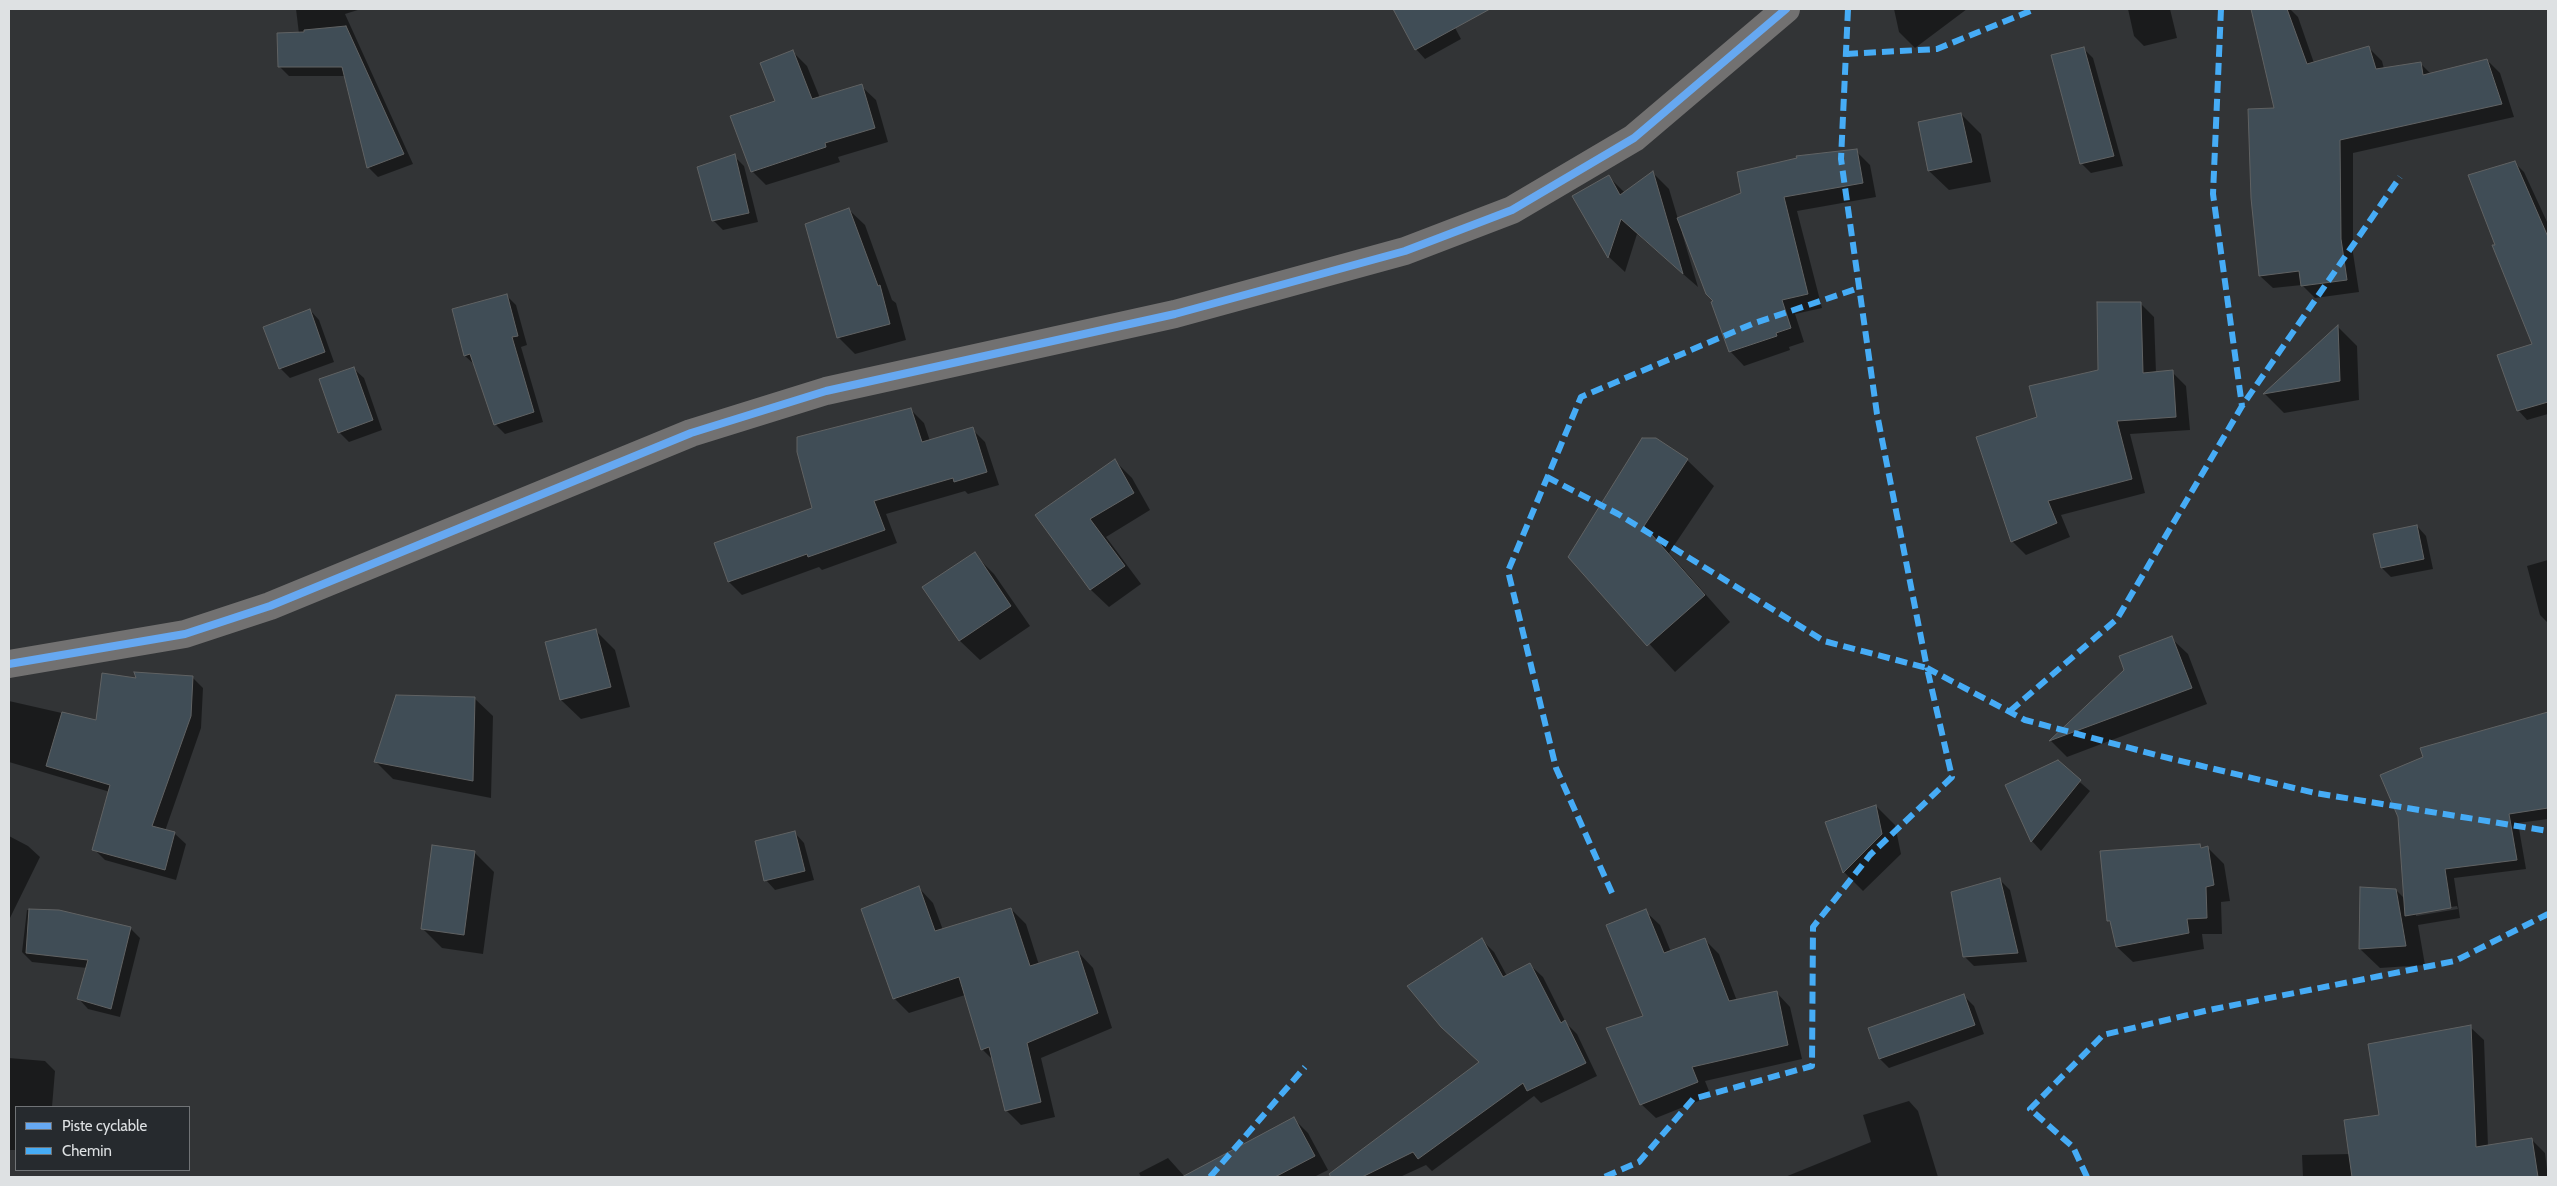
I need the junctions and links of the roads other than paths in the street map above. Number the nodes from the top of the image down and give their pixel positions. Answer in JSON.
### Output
{"nodes":[{"id":1,"x":1786,"y":9,"type":"edge"},
{"id":2,"x":9,"y":664,"type":"edge"}],
"edges":[{"from":1,"to":2,"type":"street"}]}
